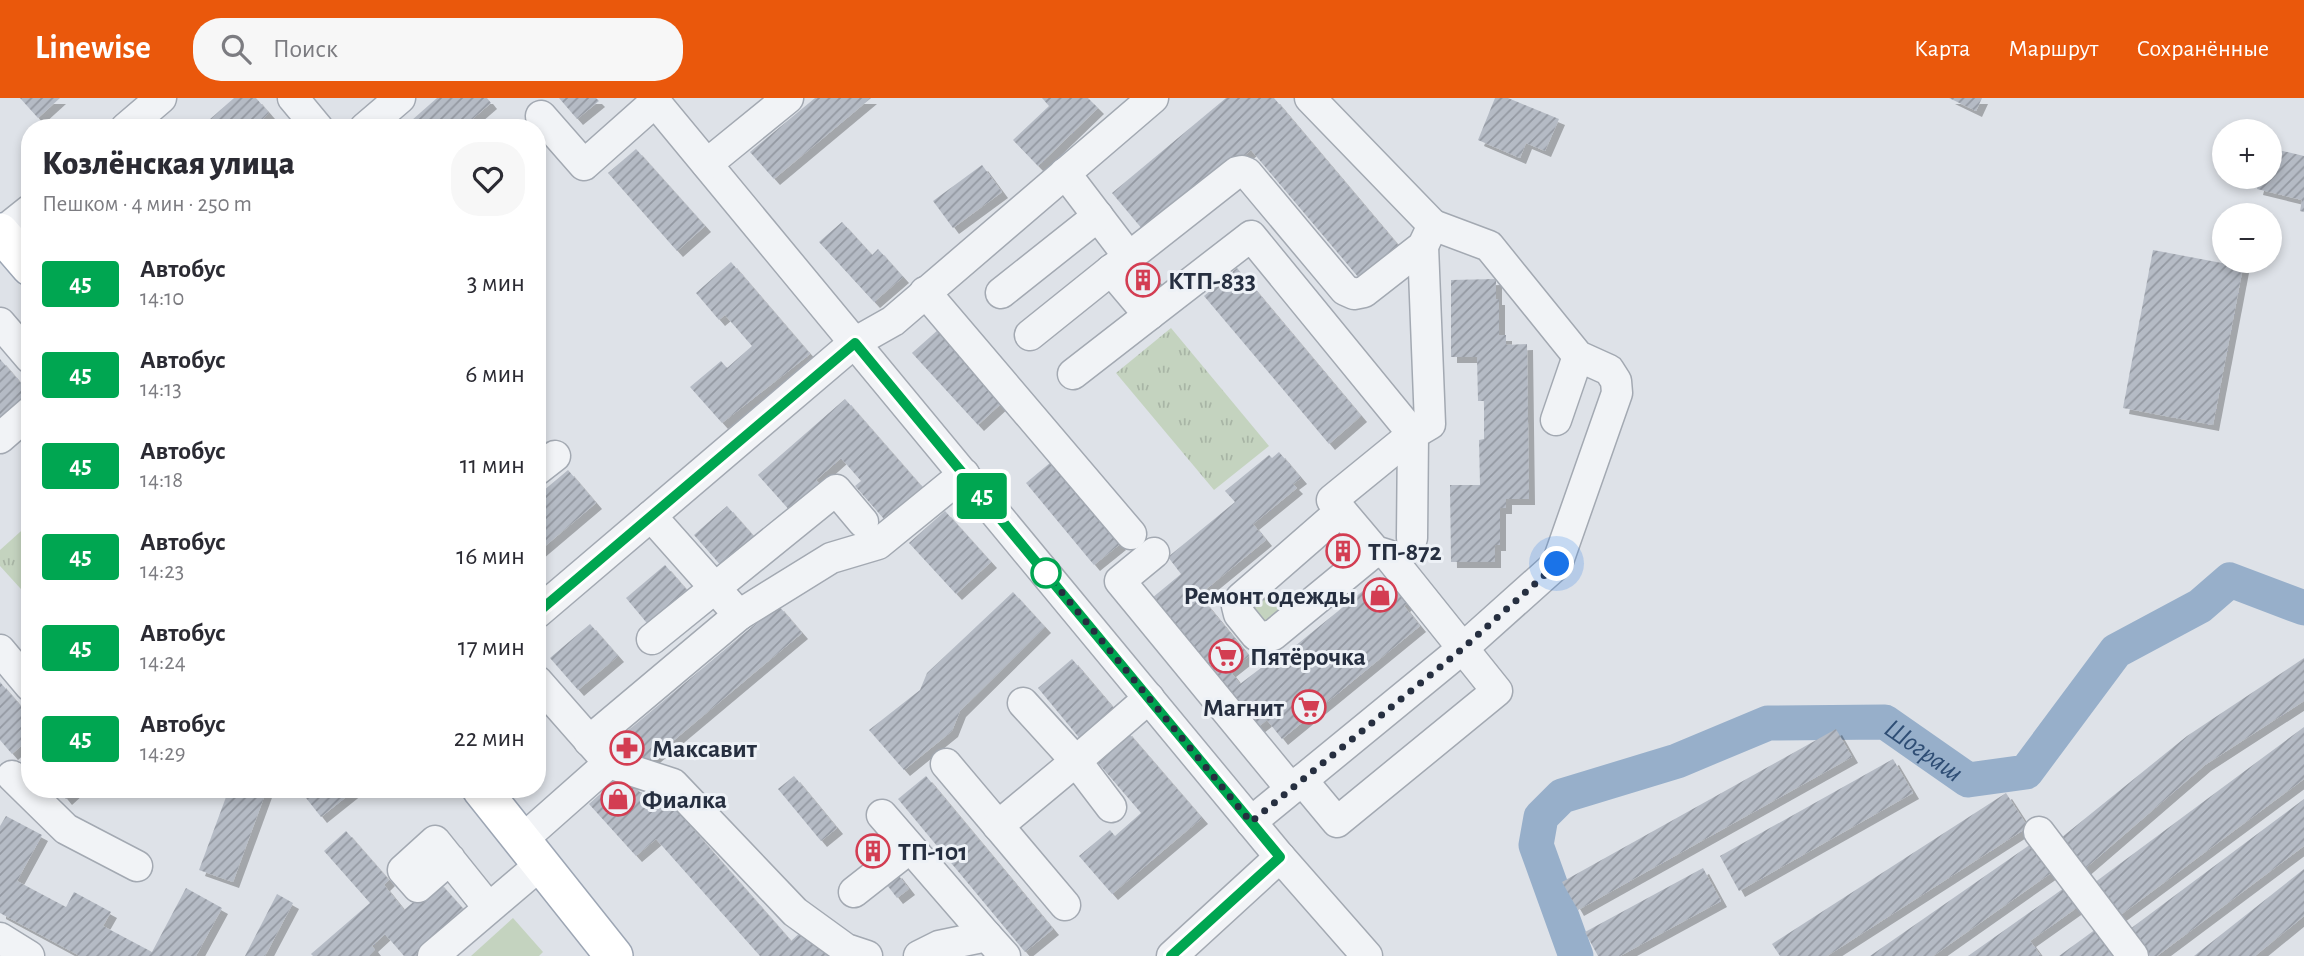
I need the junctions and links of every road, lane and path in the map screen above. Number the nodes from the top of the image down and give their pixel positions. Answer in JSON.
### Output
{"nodes":[{"id":1,"x":293,"y":98,"type":"edge"},
{"id":2,"x":400,"y":98,"type":"edge"},
{"id":3,"x":1310,"y":98,"type":"edge"},
{"id":4,"x":653,"y":100,"type":"edge"},
{"id":5,"x":780,"y":100,"type":"edge"},
{"id":6,"x":1133,"y":104,"type":"edge"},
{"id":7,"x":541,"y":116,"type":"dead end"},
{"id":8,"x":310,"y":119,"type":"edge"},
{"id":9,"x":376,"y":119,"type":"edge"},
{"id":10,"x":544,"y":119,"type":"edge"},
{"id":11,"x":546,"y":122,"type":"edge"},
{"id":12,"x":707,"y":164,"type":"junction"},
{"id":13,"x":1065,"y":173,"type":"junction"},
{"id":14,"x":1281,"y":214,"type":"junction"},
{"id":15,"x":1098,"y":216,"type":"junction"},
{"id":16,"x":21,"y":217,"type":"edge"},
{"id":17,"x":0,"y":233,"type":"edge"},
{"id":18,"x":1251,"y":236,"type":"junction"},
{"id":19,"x":1428,"y":236,"type":"junction"},
{"id":20,"x":21,"y":257,"type":"edge"},
{"id":21,"x":1120,"y":263,"type":"junction"},
{"id":22,"x":925,"y":292,"type":"junction"},
{"id":23,"x":1001,"y":293,"type":"dead end"},
{"id":24,"x":1149,"y":315,"type":"junction"},
{"id":25,"x":0,"y":323,"type":"edge"},
{"id":26,"x":1030,"y":335,"type":"dead end"},
{"id":27,"x":855,"y":343,"type":"junction"},
{"id":28,"x":21,"y":348,"type":"edge"},
{"id":29,"x":1578,"y":356,"type":"junction"},
{"id":30,"x":1073,"y":374,"type":"dead end"},
{"id":31,"x":21,"y":420,"type":"edge"},
{"id":32,"x":1556,"y":420,"type":"dead end"},
{"id":33,"x":1413,"y":434,"type":"junction"},
{"id":34,"x":0,"y":438,"type":"edge"},
{"id":35,"x":964,"y":474,"type":"junction"},
{"id":36,"x":1341,"y":510,"type":"junction"},
{"id":37,"x":651,"y":516,"type":"junction"},
{"id":38,"x":863,"y":522,"type":"dead end"},
{"id":39,"x":1131,"y":534,"type":"dead end"},
{"id":40,"x":1412,"y":538,"type":"dead end"},
{"id":41,"x":1375,"y":551,"type":"junction"},
{"id":42,"x":1154,"y":553,"type":"dead end"},
{"id":43,"x":715,"y":588,"type":"junction"},
{"id":44,"x":546,"y":596,"type":"edge"},
{"id":45,"x":739,"y":615,"type":"junction"},
{"id":46,"x":652,"y":639,"type":"dead end"},
{"id":47,"x":1462,"y":649,"type":"junction"},
{"id":48,"x":0,"y":650,"type":"edge"},
{"id":49,"x":21,"y":675,"type":"edge"},
{"id":50,"x":546,"y":691,"type":"edge"},
{"id":51,"x":1149,"y":698,"type":"junction"},
{"id":52,"x":1023,"y":703,"type":"dead end"},
{"id":53,"x":589,"y":741,"type":"junction"},
{"id":54,"x":1076,"y":761,"type":"junction"},
{"id":55,"x":609,"y":763,"type":"junction"},
{"id":56,"x":946,"y":764,"type":"dead end"},
{"id":57,"x":1297,"y":785,"type":"junction"},
{"id":58,"x":36,"y":798,"type":"edge"},
{"id":59,"x":488,"y":798,"type":"edge"},
{"id":60,"x":1111,"y":807,"type":"dead end"},
{"id":61,"x":882,"y":815,"type":"dead end"},
{"id":62,"x":1251,"y":822,"type":"junction"},
{"id":63,"x":998,"y":826,"type":"junction"},
{"id":64,"x":2039,"y":832,"type":"dead end"},
{"id":65,"x":911,"y":848,"type":"junction"},
{"id":66,"x":531,"y":852,"type":"junction"},
{"id":67,"x":1280,"y":857,"type":"junction"},
{"id":68,"x":450,"y":859,"type":"dead end"},
{"id":69,"x":137,"y":866,"type":"dead end"},
{"id":70,"x":855,"y":892,"type":"dead end"},
{"id":71,"x":1065,"y":905,"type":"dead end"},
{"id":72,"x":488,"y":907,"type":"junction"},
{"id":73,"x":0,"y":938,"type":"edge"},
{"id":74,"x":996,"y":946,"type":"edge"},
{"id":75,"x":29,"y":956,"type":"edge"},
{"id":76,"x":433,"y":956,"type":"edge"},
{"id":77,"x":614,"y":956,"type":"edge"},
{"id":78,"x":867,"y":956,"type":"edge"},
{"id":79,"x":919,"y":956,"type":"edge"},
{"id":80,"x":1172,"y":956,"type":"edge"},
{"id":81,"x":1367,"y":956,"type":"edge"},
{"id":82,"x":2133,"y":956,"type":"edge"}],
"edges":[{"from":1,"to":8,"type":"street"},
{"from":2,"to":9,"type":"street"},
{"from":3,"to":19,"type":"street"},
{"from":4,"to":11,"type":"street"},
{"from":4,"to":12,"type":"street"},
{"from":5,"to":12,"type":"street"},
{"from":6,"to":13,"type":"street"},
{"from":7,"to":10,"type":"street"},
{"from":12,"to":27,"type":"street"},
{"from":13,"to":15,"type":"street"},
{"from":13,"to":22,"type":"street"},
{"from":14,"to":18,"type":"street"},
{"from":14,"to":19,"type":"street"},
{"from":14,"to":21,"type":"street"},
{"from":15,"to":21,"type":"street"},
{"from":15,"to":23,"type":"street"},
{"from":16,"to":17,"type":"street"},
{"from":17,"to":20,"type":"main road"},
{"from":18,"to":24,"type":"street"},
{"from":18,"to":33,"type":"street"},
{"from":19,"to":29,"type":"street"},
{"from":19,"to":33,"type":"street"},
{"from":21,"to":24,"type":"street"},
{"from":21,"to":26,"type":"street"},
{"from":22,"to":27,"type":"street"},
{"from":22,"to":39,"type":"street"},
{"from":24,"to":30,"type":"street"},
{"from":25,"to":28,"type":"street"},
{"from":27,"to":35,"type":"street"},
{"from":27,"to":37,"type":"street"},
{"from":29,"to":32,"type":"street"},
{"from":29,"to":47,"type":"street"},
{"from":31,"to":34,"type":"street"},
{"from":33,"to":36,"type":"street"},
{"from":33,"to":40,"type":"street"},
{"from":35,"to":45,"type":"street"},
{"from":35,"to":51,"type":"street"},
{"from":36,"to":41,"type":"street"},
{"from":36,"to":41,"type":"street"},
{"from":37,"to":43,"type":"street"},
{"from":37,"to":44,"type":"street"},
{"from":38,"to":43,"type":"street"},
{"from":41,"to":47,"type":"street"},
{"from":42,"to":57,"type":"street"},
{"from":43,"to":45,"type":"street"},
{"from":43,"to":46,"type":"street"},
{"from":45,"to":53,"type":"street"},
{"from":47,"to":57,"type":"street"},
{"from":47,"to":57,"type":"street"},
{"from":48,"to":49,"type":"street"},
{"from":50,"to":53,"type":"street"},
{"from":51,"to":54,"type":"street"},
{"from":51,"to":62,"type":"street"},
{"from":52,"to":54,"type":"street"},
{"from":53,"to":55,"type":"street"},
{"from":54,"to":60,"type":"street"},
{"from":54,"to":63,"type":"street"},
{"from":55,"to":66,"type":"street"},
{"from":55,"to":78,"type":"street"},
{"from":56,"to":63,"type":"street"},
{"from":57,"to":62,"type":"street"},
{"from":58,"to":69,"type":"street"},
{"from":59,"to":66,"type":"main road"},
{"from":61,"to":65,"type":"street"},
{"from":62,"to":67,"type":"street"},
{"from":63,"to":71,"type":"street"},
{"from":64,"to":82,"type":"street"},
{"from":65,"to":70,"type":"street"},
{"from":65,"to":74,"type":"street"},
{"from":66,"to":72,"type":"street"},
{"from":66,"to":77,"type":"main road"},
{"from":67,"to":80,"type":"street"},
{"from":67,"to":81,"type":"street"},
{"from":68,"to":72,"type":"street"},
{"from":72,"to":76,"type":"street"},
{"from":73,"to":75,"type":"street"},
{"from":74,"to":79,"type":"street"}]}
